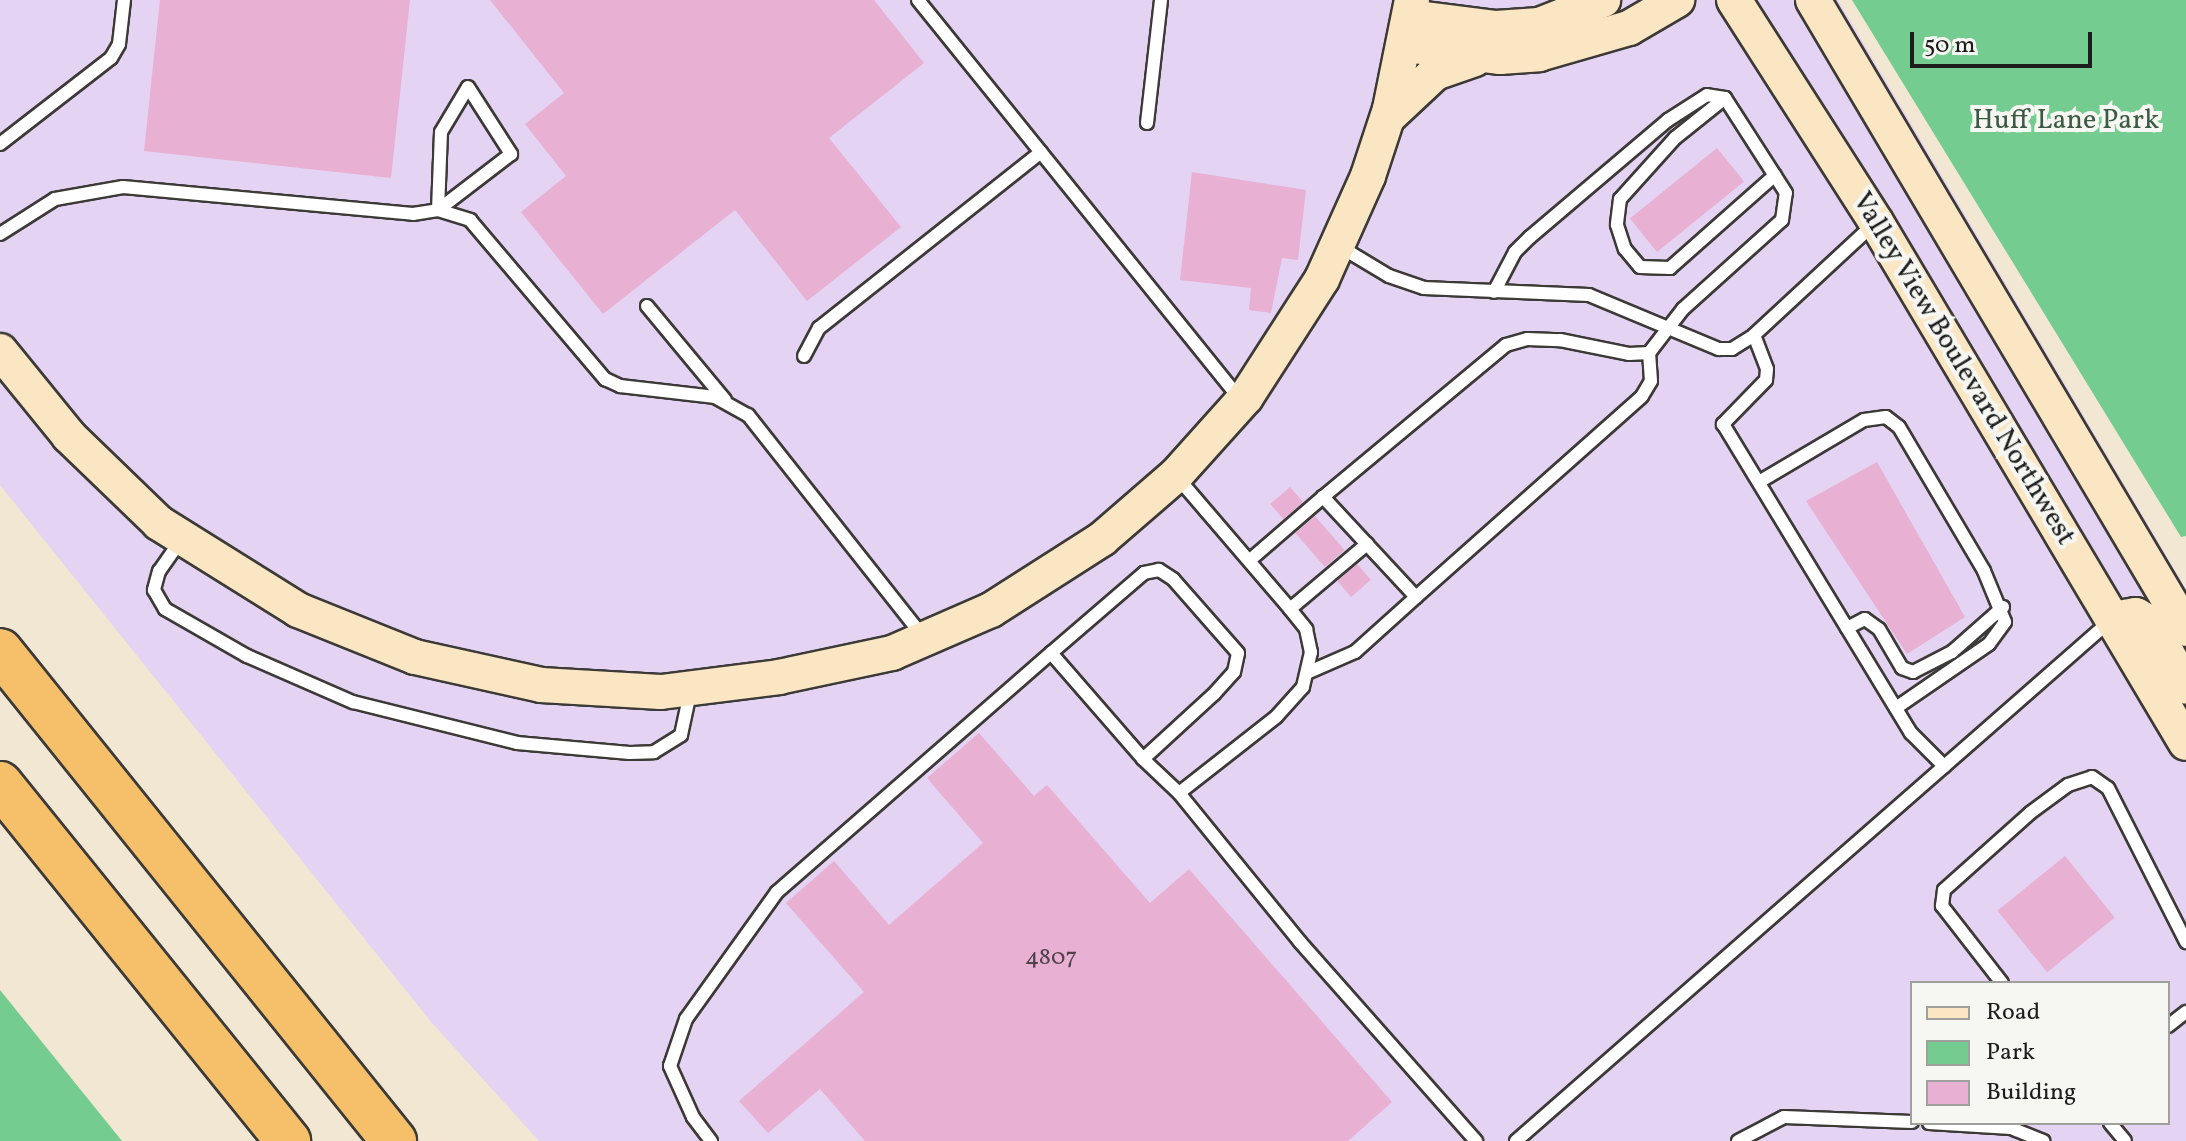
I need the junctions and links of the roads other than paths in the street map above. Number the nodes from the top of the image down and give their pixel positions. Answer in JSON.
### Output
{"nodes":[{"id":1,"x":124,"y":0,"type":"edge"},
{"id":2,"x":918,"y":0,"type":"edge"},
{"id":3,"x":1161,"y":0,"type":"edge"},
{"id":4,"x":1452,"y":0,"type":"edge"},
{"id":5,"x":1603,"y":0,"type":"edge"},
{"id":6,"x":1677,"y":0,"type":"edge"},
{"id":7,"x":1734,"y":0,"type":"edge"},
{"id":8,"x":1813,"y":0,"type":"edge"},
{"id":9,"x":1409,"y":21,"type":"edge"},
{"id":10,"x":1525,"y":26,"type":"junction"},
{"id":11,"x":1492,"y":56,"type":"junction"},
{"id":12,"x":1725,"y":98,"type":"junction"},
{"id":13,"x":1387,"y":117,"type":"junction"},
{"id":14,"x":1147,"y":123,"type":"dead end"},
{"id":15,"x":0,"y":144,"type":"edge"},
{"id":16,"x":1041,"y":152,"type":"junction"},
{"id":17,"x":1775,"y":175,"type":"junction"},
{"id":18,"x":438,"y":210,"type":"junction"},
{"id":19,"x":1876,"y":222,"type":"junction"},
{"id":20,"x":0,"y":234,"type":"edge"},
{"id":21,"x":1339,"y":246,"type":"junction"},
{"id":22,"x":1494,"y":292,"type":"junction"},
{"id":23,"x":647,"y":306,"type":"dead end"},
{"id":24,"x":1668,"y":326,"type":"junction"},
{"id":25,"x":1754,"y":335,"type":"junction"},
{"id":26,"x":0,"y":351,"type":"edge"},
{"id":27,"x":1649,"y":353,"type":"junction"},
{"id":28,"x":804,"y":356,"type":"dead end"},
{"id":29,"x":725,"y":400,"type":"junction"},
{"id":30,"x":1242,"y":401,"type":"junction"},
{"id":31,"x":1176,"y":475,"type":"junction"},
{"id":32,"x":1759,"y":482,"type":"junction"},
{"id":33,"x":1323,"y":497,"type":"junction"},
{"id":34,"x":182,"y":540,"type":"junction"},
{"id":35,"x":1367,"y":544,"type":"junction"},
{"id":36,"x":1250,"y":560,"type":"junction"},
{"id":37,"x":1416,"y":597,"type":"junction"},
{"id":38,"x":2003,"y":607,"type":"junction"},
{"id":39,"x":1290,"y":609,"type":"junction"},
{"id":40,"x":2113,"y":619,"type":"junction"},
{"id":41,"x":1847,"y":628,"type":"junction"},
{"id":42,"x":2186,"y":629,"type":"edge"},
{"id":43,"x":925,"y":641,"type":"junction"},
{"id":44,"x":0,"y":651,"type":"edge"},
{"id":45,"x":1051,"y":653,"type":"junction"},
{"id":46,"x":1309,"y":672,"type":"junction"},
{"id":47,"x":2186,"y":687,"type":"edge"},
{"id":48,"x":691,"y":690,"type":"junction"},
{"id":49,"x":1896,"y":708,"type":"junction"},
{"id":50,"x":2186,"y":743,"type":"edge"},
{"id":51,"x":1143,"y":759,"type":"junction"},
{"id":52,"x":1944,"y":766,"type":"junction"},
{"id":53,"x":0,"y":784,"type":"edge"},
{"id":54,"x":1179,"y":793,"type":"junction"},
{"id":55,"x":2186,"y":942,"type":"edge"},
{"id":56,"x":2000,"y":981,"type":"edge"},
{"id":57,"x":2186,"y":1012,"type":"edge"},
{"id":58,"x":2170,"y":1024,"type":"edge"},
{"id":59,"x":1910,"y":1122,"type":"edge"},
{"id":60,"x":1962,"y":1125,"type":"edge"},
{"id":61,"x":2112,"y":1125,"type":"edge"},
{"id":62,"x":387,"y":1131,"type":"edge"},
{"id":63,"x":288,"y":1141,"type":"edge"},
{"id":64,"x":711,"y":1141,"type":"edge"},
{"id":65,"x":1476,"y":1141,"type":"edge"},
{"id":66,"x":1516,"y":1141,"type":"edge"},
{"id":67,"x":1738,"y":1141,"type":"edge"},
{"id":68,"x":2044,"y":1141,"type":"edge"},
{"id":69,"x":2125,"y":1141,"type":"edge"}],
"edges":[{"from":1,"to":15,"type":"lane"},
{"from":2,"to":16,"type":"lane"},
{"from":3,"to":14,"type":"lane"},
{"from":4,"to":10,"type":"street"},
{"from":5,"to":10,"type":"street"},
{"from":6,"to":11,"type":"street"},
{"from":7,"to":19,"type":"street","name":"Valley View Boulevard Northwest"},
{"from":8,"to":42,"type":"street","name":"Valley View Boulevard Northwest"},
{"from":9,"to":10,"type":"street"},
{"from":9,"to":11,"type":"street"},
{"from":9,"to":13,"type":"street"},
{"from":11,"to":13,"type":"street"},
{"from":12,"to":17,"type":"lane"},
{"from":12,"to":17,"type":"lane"},
{"from":12,"to":22,"type":"lane"},
{"from":13,"to":21,"type":"street"},
{"from":16,"to":28,"type":"lane"},
{"from":16,"to":30,"type":"lane"},
{"from":17,"to":24,"type":"lane"},
{"from":18,"to":18,"type":"lane"},
{"from":18,"to":20,"type":"lane"},
{"from":18,"to":29,"type":"lane"},
{"from":19,"to":25,"type":"lane"},
{"from":19,"to":40,"type":"street","name":"Valley View Boulevard Northwest"},
{"from":21,"to":22,"type":"lane"},
{"from":21,"to":30,"type":"street"},
{"from":22,"to":24,"type":"lane"},
{"from":23,"to":29,"type":"lane"},
{"from":24,"to":25,"type":"lane"},
{"from":24,"to":27,"type":"lane"},
{"from":25,"to":32,"type":"lane"},
{"from":26,"to":34,"type":"street"},
{"from":27,"to":33,"type":"lane"},
{"from":27,"to":37,"type":"lane"},
{"from":29,"to":43,"type":"lane"},
{"from":30,"to":31,"type":"street"},
{"from":31,"to":36,"type":"lane"},
{"from":31,"to":43,"type":"street"},
{"from":32,"to":38,"type":"lane"},
{"from":32,"to":41,"type":"lane"},
{"from":33,"to":35,"type":"lane"},
{"from":33,"to":36,"type":"lane"},
{"from":34,"to":48,"type":"street"},
{"from":34,"to":48,"type":"lane"},
{"from":35,"to":37,"type":"lane"},
{"from":35,"to":39,"type":"lane"},
{"from":36,"to":39,"type":"lane"},
{"from":37,"to":46,"type":"lane"},
{"from":38,"to":41,"type":"lane"},
{"from":38,"to":49,"type":"lane"},
{"from":39,"to":46,"type":"lane"},
{"from":40,"to":47,"type":"street"},
{"from":40,"to":50,"type":"street","name":"Valley View Boulevard Northwest"},
{"from":40,"to":52,"type":"lane"},
{"from":41,"to":49,"type":"lane"},
{"from":43,"to":48,"type":"street"},
{"from":44,"to":62,"type":"highway"},
{"from":45,"to":51,"type":"lane"},
{"from":45,"to":51,"type":"lane"},
{"from":45,"to":64,"type":"lane"},
{"from":46,"to":54,"type":"lane"},
{"from":49,"to":52,"type":"lane"},
{"from":51,"to":54,"type":"lane"},
{"from":52,"to":66,"type":"lane"},
{"from":53,"to":63,"type":"highway"},
{"from":54,"to":65,"type":"lane"},
{"from":55,"to":56,"type":"lane"},
{"from":57,"to":58,"type":"lane"},
{"from":59,"to":67,"type":"lane"},
{"from":60,"to":68,"type":"lane"},
{"from":61,"to":69,"type":"lane"}]}
